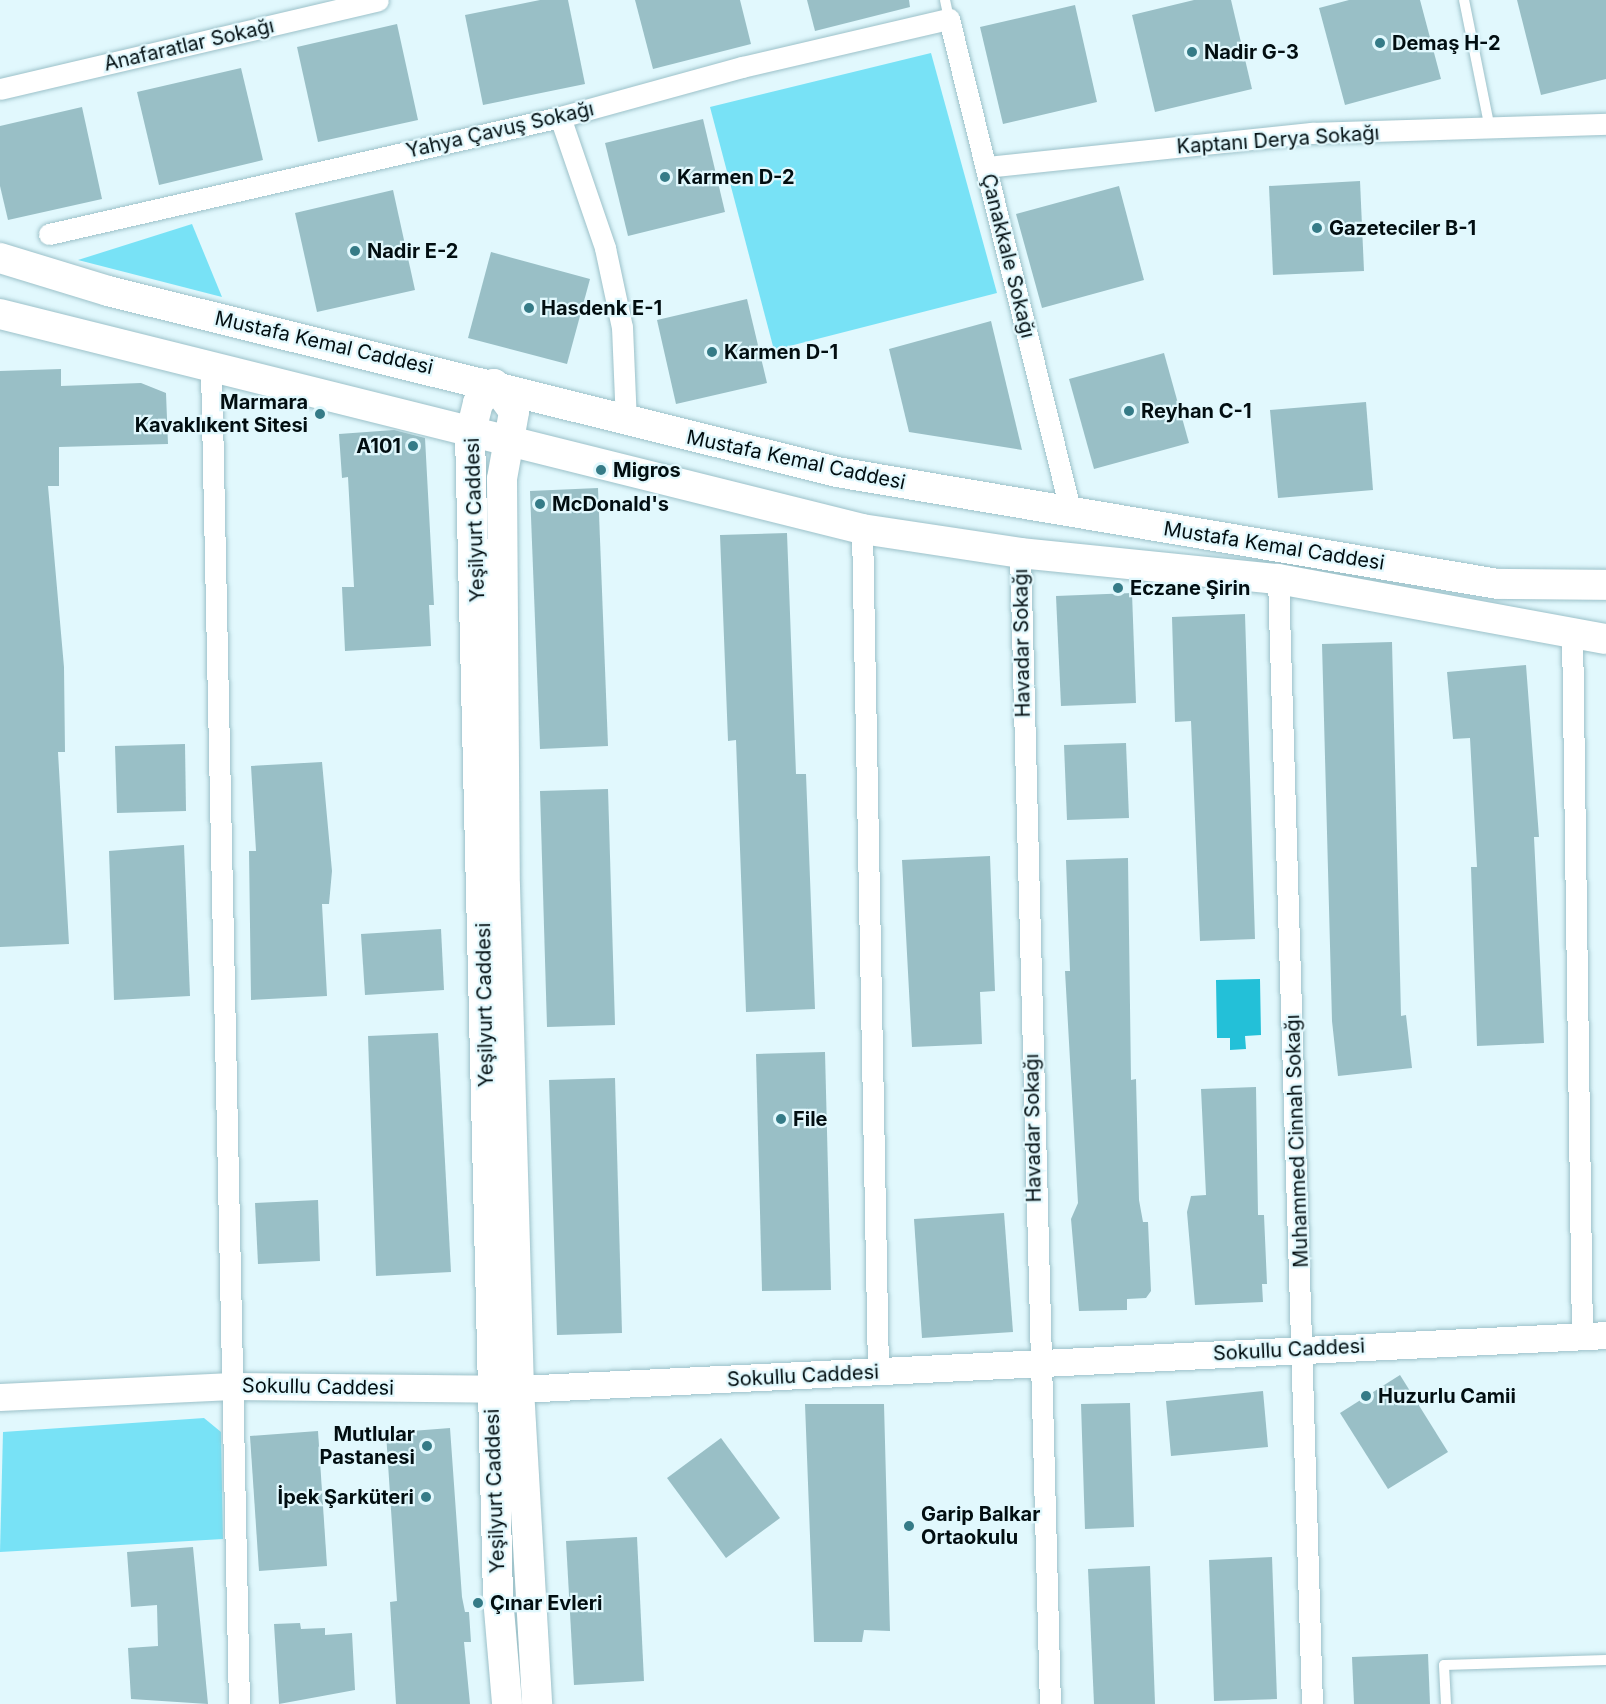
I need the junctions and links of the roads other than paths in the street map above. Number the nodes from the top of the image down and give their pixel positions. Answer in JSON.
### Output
{"nodes":[{"id":1,"x":378,"y":0,"type":"edge"},
{"id":2,"x":1464,"y":0,"type":"edge"},
{"id":3,"x":947,"y":9,"type":"edge"},
{"id":4,"x":0,"y":89,"type":"edge"},
{"id":5,"x":560,"y":117,"type":"junction"},
{"id":6,"x":1606,"y":124,"type":"edge"},
{"id":7,"x":1490,"y":129,"type":"junction"},
{"id":8,"x":986,"y":167,"type":"junction"},
{"id":9,"x":49,"y":234,"type":"dead end"},
{"id":10,"x":0,"y":258,"type":"edge"},
{"id":11,"x":0,"y":314,"type":"edge"},
{"id":12,"x":211,"y":368,"type":"junction"},
{"id":13,"x":495,"y":384,"type":"junction"},
{"id":14,"x":626,"y":422,"type":"junction"},
{"id":15,"x":470,"y":435,"type":"junction"},
{"id":16,"x":511,"y":442,"type":"junction"},
{"id":17,"x":1071,"y":513,"type":"junction"},
{"id":18,"x":862,"y":529,"type":"junction"},
{"id":19,"x":1020,"y":553,"type":"junction"},
{"id":20,"x":1278,"y":579,"type":"junction"},
{"id":21,"x":1606,"y":585,"type":"edge"},
{"id":22,"x":1572,"y":630,"type":"junction"},
{"id":23,"x":1606,"y":639,"type":"edge"},
{"id":24,"x":1594,"y":1335,"type":"edge"},
{"id":25,"x":1304,"y":1349,"type":"junction"},
{"id":26,"x":1038,"y":1364,"type":"junction"},
{"id":27,"x":878,"y":1372,"type":"junction"},
{"id":28,"x":232,"y":1386,"type":"junction"},
{"id":29,"x":505,"y":1389,"type":"junction"},
{"id":30,"x":0,"y":1397,"type":"edge"},
{"id":31,"x":1606,"y":1659,"type":"edge"},
{"id":32,"x":239,"y":1704,"type":"edge"},
{"id":33,"x":507,"y":1704,"type":"edge"},
{"id":34,"x":537,"y":1704,"type":"edge"},
{"id":35,"x":1050,"y":1704,"type":"edge"},
{"id":36,"x":1312,"y":1704,"type":"edge"},
{"id":37,"x":1446,"y":1704,"type":"edge"}],
"edges":[{"from":1,"to":4,"type":"street","name":"Anafaratlar Sokağı"},
{"from":2,"to":7,"type":"lane"},
{"from":3,"to":5,"type":"street","name":"Yahya Çavuş Sokağı"},
{"from":3,"to":8,"type":"street","name":"Çanakkale Sokağı"},
{"from":5,"to":9,"type":"street","name":"Yahya Çavuş Sokağı"},
{"from":5,"to":14,"type":"street"},
{"from":6,"to":7,"type":"street","name":"Kaptanı Derya Sokağı"},
{"from":7,"to":8,"type":"street","name":"Kaptanı Derya Sokağı"},
{"from":8,"to":17,"type":"street","name":"Çanakkale Sokağı"},
{"from":10,"to":13,"type":"main road","name":"Mustafa Kemal Caddesi"},
{"from":11,"to":12,"type":"main road","name":"Mustafa Kemal Caddesi"},
{"from":12,"to":15,"type":"main road","name":"Mustafa Kemal Caddesi"},
{"from":12,"to":28,"type":"street"},
{"from":13,"to":14,"type":"main road","name":"Mustafa Kemal Caddesi"},
{"from":13,"to":15,"type":"main road","name":"Yeşilyurt Caddesi"},
{"from":13,"to":16,"type":"main road","name":"Yeşilyurt Caddesi"},
{"from":14,"to":17,"type":"main road","name":"Mustafa Kemal Caddesi"},
{"from":15,"to":16,"type":"main road","name":"Mustafa Kemal Caddesi"},
{"from":15,"to":29,"type":"main road","name":"Yeşilyurt Caddesi"},
{"from":16,"to":18,"type":"main road","name":"Mustafa Kemal Caddesi"},
{"from":16,"to":29,"type":"main road","name":"Yeşilyurt Caddesi"},
{"from":17,"to":21,"type":"main road","name":"Mustafa Kemal Caddesi"},
{"from":18,"to":19,"type":"main road","name":"Mustafa Kemal Caddesi"},
{"from":18,"to":27,"type":"street"},
{"from":19,"to":20,"type":"main road","name":"Mustafa Kemal Caddesi"},
{"from":19,"to":26,"type":"street","name":"Havadar Sokağı"},
{"from":20,"to":22,"type":"main road","name":"Mustafa Kemal Caddesi"},
{"from":20,"to":25,"type":"street","name":"Muhammed Cinnah Sokağı"},
{"from":22,"to":23,"type":"main road","name":"Mustafa Kemal Caddesi"},
{"from":22,"to":24,"type":"street"},
{"from":24,"to":25,"type":"street","name":"Sokullu Caddesi"},
{"from":25,"to":26,"type":"street","name":"Sokullu Caddesi"},
{"from":25,"to":36,"type":"street","name":"Muhammed Cinnah Sokağı"},
{"from":26,"to":27,"type":"street","name":"Sokullu Caddesi"},
{"from":26,"to":35,"type":"street","name":"Havadar Sokağı"},
{"from":27,"to":29,"type":"street","name":"Sokullu Caddesi"},
{"from":28,"to":29,"type":"street","name":"Sokullu Caddesi"},
{"from":28,"to":30,"type":"street","name":"Sokullu Caddesi"},
{"from":28,"to":32,"type":"street"},
{"from":29,"to":33,"type":"main road","name":"Yeşilyurt Caddesi"},
{"from":29,"to":34,"type":"main road","name":"Yeşilyurt Caddesi"},
{"from":31,"to":37,"type":"lane"}]}
